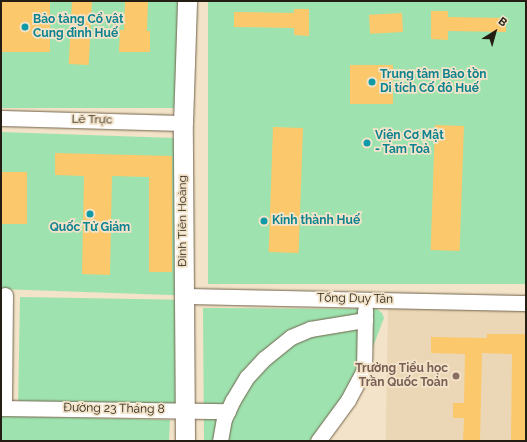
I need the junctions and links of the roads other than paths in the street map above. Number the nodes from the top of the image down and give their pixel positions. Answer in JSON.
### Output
{"nodes":[{"id":1,"x":187,"y":1,"type":"edge"},
{"id":2,"x":1,"y":118,"type":"edge"},
{"id":3,"x":183,"y":123,"type":"junction"},
{"id":4,"x":5,"y":295,"type":"dead end"},
{"id":5,"x":183,"y":296,"type":"junction"},
{"id":6,"x":365,"y":299,"type":"junction"},
{"id":7,"x":526,"y":303,"type":"edge"},
{"id":8,"x":365,"y":320,"type":"junction"},
{"id":9,"x":3,"y":408,"type":"edge"},
{"id":10,"x":184,"y":410,"type":"junction"},
{"id":11,"x":228,"y":411,"type":"junction"},
{"id":12,"x":185,"y":441,"type":"edge"},
{"id":13,"x":220,"y":441,"type":"edge"},
{"id":14,"x":318,"y":441,"type":"edge"}],
"edges":[{"from":1,"to":3,"type":"main road","name":"Đinh Tiên Hoàng"},
{"from":2,"to":3,"type":"street","name":"Lê Trực"},
{"from":3,"to":5,"type":"main road","name":"Đinh Tiên Hoàng"},
{"from":4,"to":9,"type":"street"},
{"from":5,"to":6,"type":"street","name":"Tống Duy Tân"},
{"from":5,"to":10,"type":"main road","name":"Đinh Tiên Hoàng"},
{"from":6,"to":7,"type":"street","name":"Tống Duy Tân"},
{"from":6,"to":8,"type":"street"},
{"from":8,"to":11,"type":"street"},
{"from":8,"to":14,"type":"street"},
{"from":9,"to":10,"type":"street","name":"Đường 23 Tháng 8"},
{"from":10,"to":11,"type":"street","name":"Đường 23 Tháng 8"},
{"from":10,"to":12,"type":"main road","name":"Đinh Tiên Hoàng"},
{"from":11,"to":13,"type":"street"}]}
